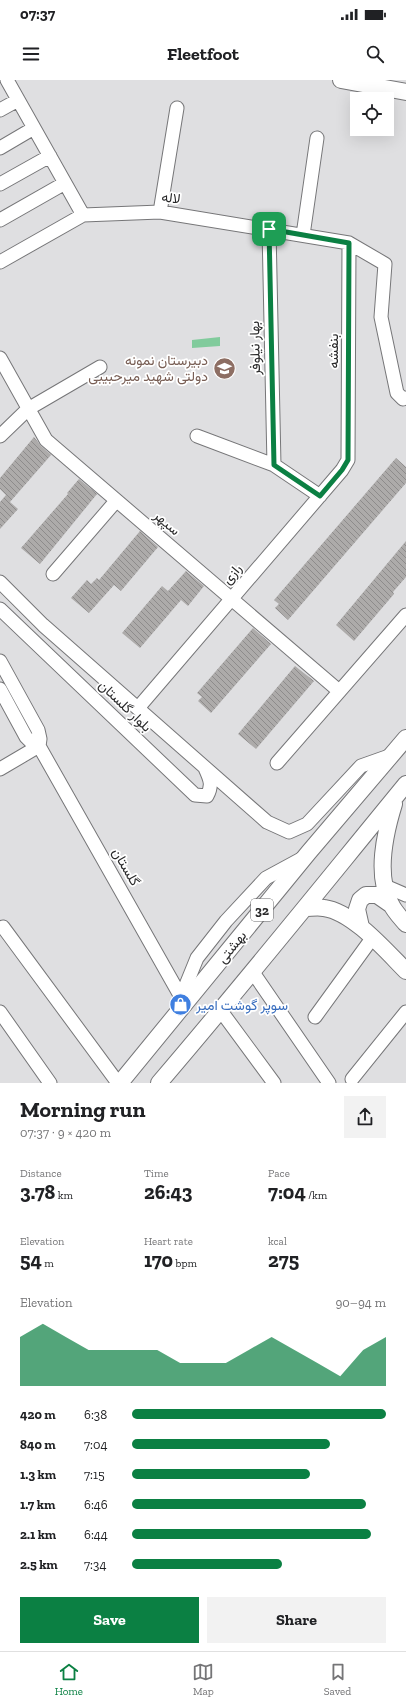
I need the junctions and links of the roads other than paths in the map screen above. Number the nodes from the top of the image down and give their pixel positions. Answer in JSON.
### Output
{"nodes":[{"id":1,"x":7,"y":80,"type":"edge"},
{"id":2,"x":341,"y":80,"type":"edge"},
{"id":3,"x":406,"y":92,"type":"edge"},
{"id":4,"x":18,"y":100,"type":"junction"},
{"id":5,"x":177,"y":108,"type":"dead end"},
{"id":6,"x":0,"y":110,"type":"edge"},
{"id":7,"x":34,"y":128,"type":"junction"},
{"id":8,"x":316,"y":138,"type":"dead end"},
{"id":9,"x":0,"y":148,"type":"edge"},
{"id":10,"x":50,"y":156,"type":"junction"},
{"id":11,"x":65,"y":183,"type":"junction"},
{"id":12,"x":0,"y":184,"type":"edge"},
{"id":13,"x":160,"y":212,"type":"junction"},
{"id":14,"x":83,"y":215,"type":"junction"},
{"id":15,"x":0,"y":220,"type":"edge"},
{"id":16,"x":269,"y":229,"type":"junction"},
{"id":17,"x":303,"y":235,"type":"junction"},
{"id":18,"x":349,"y":243,"type":"junction"},
{"id":19,"x":0,"y":262,"type":"edge"},
{"id":20,"x":0,"y":358,"type":"edge"},
{"id":21,"x":100,"y":367,"type":"dead end"},
{"id":22,"x":406,"y":398,"type":"edge"},
{"id":23,"x":28,"y":409,"type":"junction"},
{"id":24,"x":0,"y":436,"type":"edge"},
{"id":25,"x":197,"y":436,"type":"dead end"},
{"id":26,"x":348,"y":460,"type":"joint"},
{"id":27,"x":274,"y":465,"type":"junction"},
{"id":28,"x":320,"y":496,"type":"junction"},
{"id":29,"x":116,"y":501,"type":"junction"},
{"id":30,"x":53,"y":574,"type":"dead end"},
{"id":31,"x":0,"y":582,"type":"edge"},
{"id":32,"x":232,"y":600,"type":"junction"},
{"id":33,"x":0,"y":609,"type":"edge"},
{"id":34,"x":406,"y":615,"type":"edge"},
{"id":35,"x":0,"y":661,"type":"edge"},
{"id":36,"x":0,"y":689,"type":"edge"},
{"id":37,"x":339,"y":692,"type":"junction"},
{"id":38,"x":138,"y":708,"type":"junction"},
{"id":39,"x":406,"y":738,"type":"edge"},
{"id":40,"x":39,"y":746,"type":"junction"},
{"id":41,"x":392,"y":755,"type":"junction"},
{"id":42,"x":278,"y":763,"type":"dead end"},
{"id":43,"x":203,"y":765,"type":"junction"},
{"id":44,"x":0,"y":769,"type":"edge"},
{"id":45,"x":402,"y":789,"type":"edge"},
{"id":46,"x":305,"y":857,"type":"junction"},
{"id":47,"x":385,"y":886,"type":"junction"},
{"id":48,"x":406,"y":894,"type":"edge"},
{"id":49,"x":390,"y":904,"type":"junction"},
{"id":50,"x":305,"y":908,"type":"junction"},
{"id":51,"x":406,"y":924,"type":"edge"},
{"id":52,"x":3,"y":927,"type":"dead end"},
{"id":53,"x":367,"y":932,"type":"junction"},
{"id":54,"x":280,"y":938,"type":"junction"},
{"id":55,"x":252,"y":970,"type":"junction"},
{"id":56,"x":406,"y":971,"type":"edge"},
{"id":57,"x":185,"y":1004,"type":"junction"},
{"id":58,"x":221,"y":1011,"type":"junction"},
{"id":59,"x":0,"y":1012,"type":"edge"},
{"id":60,"x":406,"y":1012,"type":"edge"},
{"id":61,"x":315,"y":1017,"type":"dead end"},
{"id":62,"x":352,"y":1079,"type":"dead end"},
{"id":63,"x":122,"y":1080,"type":"edge"},
{"id":64,"x":50,"y":1083,"type":"edge"},
{"id":65,"x":150,"y":1083,"type":"edge"},
{"id":66,"x":159,"y":1083,"type":"edge"},
{"id":67,"x":274,"y":1083,"type":"edge"},
{"id":68,"x":329,"y":1083,"type":"edge"}],
"edges":[{"from":1,"to":4,"type":"street"},
{"from":2,"to":3,"type":"main road"},
{"from":4,"to":6,"type":"street"},
{"from":4,"to":7,"type":"street"},
{"from":5,"to":13,"type":"street"},
{"from":7,"to":9,"type":"street"},
{"from":7,"to":10,"type":"street"},
{"from":8,"to":17,"type":"street"},
{"from":10,"to":11,"type":"street"},
{"from":10,"to":12,"type":"street"},
{"from":11,"to":14,"type":"street"},
{"from":11,"to":15,"type":"street"},
{"from":13,"to":14,"type":"street","name":"لاله"},
{"from":13,"to":16,"type":"street","name":"لاله"},
{"from":14,"to":19,"type":"street","name":"لاله"},
{"from":16,"to":17,"type":"street","name":"لاله"},
{"from":16,"to":27,"type":"street","name":"بهار نیلوفر"},
{"from":17,"to":18,"type":"street","name":"لاله"},
{"from":18,"to":22,"type":"street"},
{"from":18,"to":26,"type":"street","name":"بنفشه"},
{"from":20,"to":23,"type":"street","name":"سپهر"},
{"from":21,"to":23,"type":"street"},
{"from":23,"to":24,"type":"street"},
{"from":23,"to":29,"type":"street","name":"سپهر"},
{"from":25,"to":27,"type":"street"},
{"from":26,"to":28,"type":"street","name":"رازی"},
{"from":27,"to":28,"type":"street"},
{"from":28,"to":32,"type":"street","name":"رازی"},
{"from":29,"to":30,"type":"street"},
{"from":29,"to":32,"type":"street","name":"سپهر"},
{"from":31,"to":38,"type":"street","name":"بلوار گلستان"},
{"from":32,"to":37,"type":"street","name":"سپهر"},
{"from":32,"to":38,"type":"street","name":"رازی"},
{"from":33,"to":43,"type":"street","name":"بلوار گلستان"},
{"from":34,"to":37,"type":"street"},
{"from":35,"to":40,"type":"street","name":"گلستان"},
{"from":36,"to":40,"type":"street","name":"گلستان"},
{"from":37,"to":42,"type":"street"},
{"from":38,"to":43,"type":"street","name":"بلوار گلستان"},
{"from":39,"to":41,"type":"main road","name":"بهشتی","number":"32"},
{"from":40,"to":44,"type":"street"},
{"from":40,"to":57,"type":"street","name":"گلستان"},
{"from":41,"to":43,"type":"street","name":"بلوار گلستان"},
{"from":41,"to":46,"type":"main road","name":"بهشتی","number":"32"},
{"from":45,"to":47,"type":"main road"},
{"from":45,"to":50,"type":"main road","number":"32"},
{"from":46,"to":57,"type":"main road","name":"بهشتی","number":"32"},
{"from":46,"to":57,"type":"street"},
{"from":47,"to":48,"type":"street"},
{"from":47,"to":49,"type":"main road"},
{"from":49,"to":51,"type":"main road"},
{"from":49,"to":53,"type":"main road"},
{"from":50,"to":53,"type":"main road"},
{"from":50,"to":54,"type":"main road","number":"32"},
{"from":52,"to":63,"type":"street"},
{"from":53,"to":56,"type":"main road"},
{"from":53,"to":61,"type":"street"},
{"from":54,"to":55,"type":"main road","number":"32"},
{"from":54,"to":65,"type":"street"},
{"from":55,"to":58,"type":"main road","number":"32"},
{"from":55,"to":68,"type":"street"},
{"from":57,"to":63,"type":"main road","name":"بهشتی","number":"32"},
{"from":58,"to":66,"type":"main road","number":"32"},
{"from":58,"to":67,"type":"street"},
{"from":59,"to":64,"type":"street"},
{"from":60,"to":62,"type":"street"}]}
